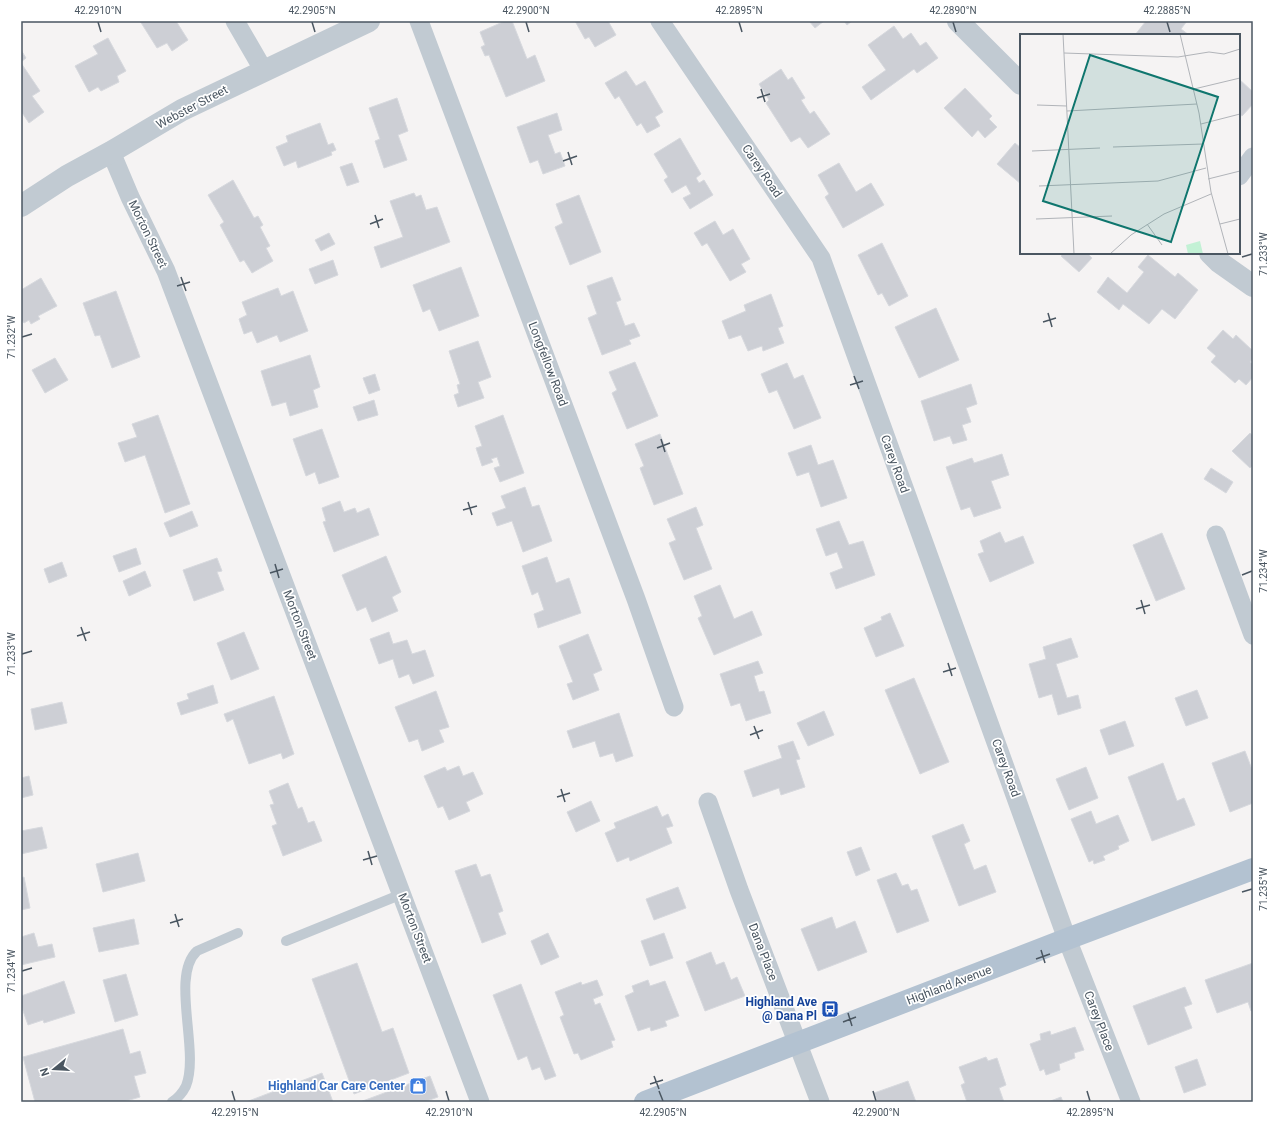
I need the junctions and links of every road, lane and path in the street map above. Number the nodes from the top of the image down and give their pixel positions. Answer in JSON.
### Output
{"nodes":[{"id":1,"x":235,"y":21,"type":"edge"},
{"id":2,"x":369,"y":21,"type":"edge"},
{"id":3,"x":420,"y":21,"type":"edge"},
{"id":4,"x":660,"y":21,"type":"edge"},
{"id":5,"x":958,"y":21,"type":"edge"},
{"id":6,"x":264,"y":71,"type":"junction"},
{"id":7,"x":1020,"y":83,"type":"edge"},
{"id":8,"x":111,"y":152,"type":"junction"},
{"id":9,"x":1253,"y":157,"type":"edge"},
{"id":10,"x":1240,"y":175,"type":"edge"},
{"id":11,"x":21,"y":206,"type":"edge"},
{"id":12,"x":1211,"y":254,"type":"edge"},
{"id":13,"x":1253,"y":286,"type":"edge"},
{"id":14,"x":1216,"y":535,"type":"dead end"},
{"id":15,"x":1253,"y":635,"type":"edge"},
{"id":16,"x":674,"y":707,"type":"dead end"},
{"id":17,"x":708,"y":802,"type":"dead end"},
{"id":18,"x":1253,"y":869,"type":"edge"},
{"id":19,"x":402,"y":894,"type":"junction"},
{"id":20,"x":238,"y":933,"type":"dead end"},
{"id":21,"x":1067,"y":939,"type":"junction"},
{"id":22,"x":286,"y":941,"type":"dead end"},
{"id":23,"x":797,"y":1043,"type":"junction"},
{"id":24,"x":172,"y":1102,"type":"edge"},
{"id":25,"x":480,"y":1102,"type":"edge"},
{"id":26,"x":645,"y":1102,"type":"edge"},
{"id":27,"x":820,"y":1102,"type":"edge"},
{"id":28,"x":1131,"y":1102,"type":"edge"}],
"edges":[{"from":1,"to":6,"type":"street"},
{"from":2,"to":6,"type":"street","name":"Webster Street"},
{"from":3,"to":16,"type":"street","name":"Longfellow Road"},
{"from":4,"to":21,"type":"street","name":"Carey Road"},
{"from":5,"to":7,"type":"street"},
{"from":6,"to":8,"type":"street","name":"Webster Street"},
{"from":8,"to":11,"type":"street","name":"Webster Street"},
{"from":8,"to":19,"type":"street","name":"Morton Street"},
{"from":9,"to":10,"type":"street"},
{"from":12,"to":13,"type":"street"},
{"from":14,"to":15,"type":"street"},
{"from":17,"to":23,"type":"street","name":"Dana Place"},
{"from":18,"to":21,"type":"main road","name":"Highland Avenue"},
{"from":19,"to":22,"type":"lane"},
{"from":19,"to":25,"type":"street","name":"Morton Street"},
{"from":20,"to":24,"type":"lane"},
{"from":21,"to":23,"type":"main road","name":"Highland Avenue"},
{"from":21,"to":28,"type":"street","name":"Carey Place"},
{"from":23,"to":26,"type":"main road","name":"Highland Avenue"},
{"from":23,"to":27,"type":"street","name":"Dana Place"}]}
